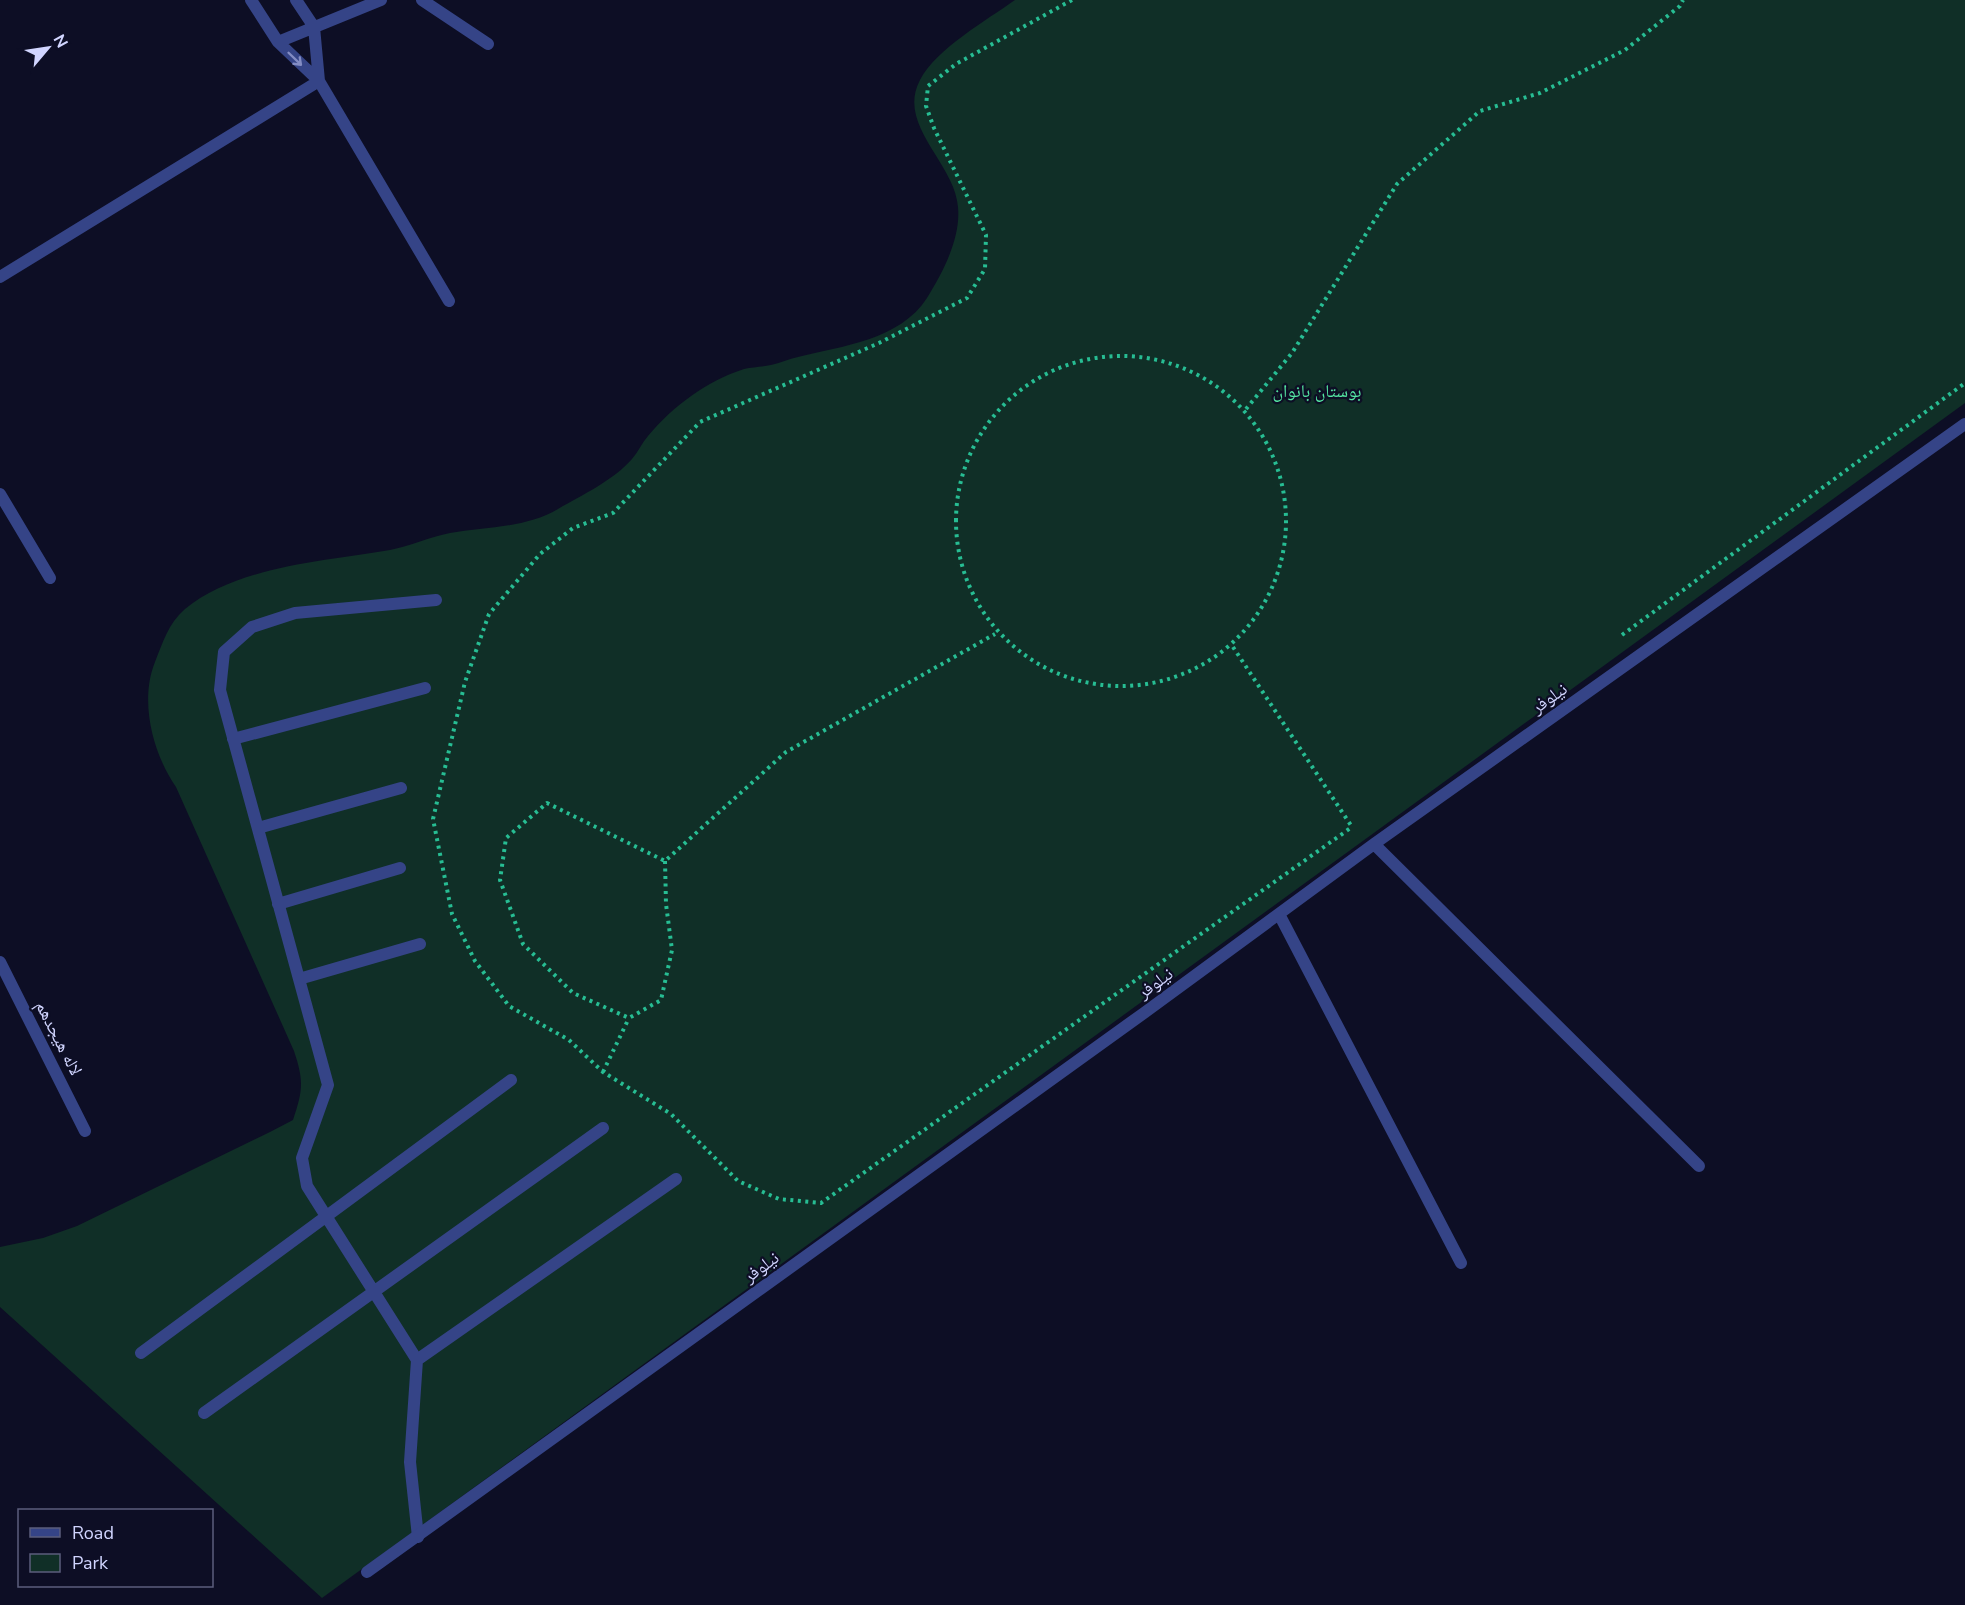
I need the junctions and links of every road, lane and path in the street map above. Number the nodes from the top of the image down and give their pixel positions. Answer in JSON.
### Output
{"nodes":[{"id":1,"x":251,"y":0,"type":"edge"},
{"id":2,"x":296,"y":0,"type":"edge"},
{"id":3,"x":381,"y":0,"type":"edge"},
{"id":4,"x":422,"y":0,"type":"edge"},
{"id":5,"x":1072,"y":0,"type":"edge"},
{"id":6,"x":1683,"y":0,"type":"edge"},
{"id":7,"x":314,"y":27,"type":"junction"},
{"id":8,"x":278,"y":42,"type":"junction"},
{"id":9,"x":488,"y":44,"type":"dead end"},
{"id":10,"x":319,"y":81,"type":"junction"},
{"id":11,"x":0,"y":277,"type":"edge"},
{"id":12,"x":449,"y":301,"type":"dead end"},
{"id":13,"x":1965,"y":383,"type":"edge"},
{"id":14,"x":1246,"y":410,"type":"junction"},
{"id":15,"x":1965,"y":424,"type":"edge"},
{"id":16,"x":0,"y":494,"type":"edge"},
{"id":17,"x":50,"y":578,"type":"dead end"},
{"id":18,"x":436,"y":600,"type":"dead end"},
{"id":19,"x":995,"y":634,"type":"junction"},
{"id":20,"x":1617,"y":638,"type":"dead end"},
{"id":21,"x":1233,"y":647,"type":"junction"},
{"id":22,"x":425,"y":688,"type":"dead end"},
{"id":23,"x":233,"y":739,"type":"junction"},
{"id":24,"x":401,"y":788,"type":"dead end"},
{"id":25,"x":1362,"y":820,"type":"dead end"},
{"id":26,"x":1352,"y":827,"type":"junction"},
{"id":27,"x":258,"y":828,"type":"junction"},
{"id":28,"x":1374,"y":844,"type":"junction"},
{"id":29,"x":665,"y":861,"type":"junction"},
{"id":30,"x":400,"y":868,"type":"dead end"},
{"id":31,"x":278,"y":904,"type":"junction"},
{"id":32,"x":1280,"y":914,"type":"junction"},
{"id":33,"x":420,"y":944,"type":"dead end"},
{"id":34,"x":0,"y":962,"type":"edge"},
{"id":35,"x":299,"y":979,"type":"junction"},
{"id":36,"x":629,"y":1018,"type":"junction"},
{"id":37,"x":603,"y":1072,"type":"junction"},
{"id":38,"x":511,"y":1080,"type":"dead end"},
{"id":39,"x":603,"y":1128,"type":"dead end"},
{"id":40,"x":85,"y":1131,"type":"dead end"},
{"id":41,"x":1699,"y":1166,"type":"dead end"},
{"id":42,"x":676,"y":1179,"type":"dead end"},
{"id":43,"x":327,"y":1217,"type":"junction"},
{"id":44,"x":1461,"y":1263,"type":"dead end"},
{"id":45,"x":374,"y":1291,"type":"junction"},
{"id":46,"x":141,"y":1353,"type":"dead end"},
{"id":47,"x":417,"y":1360,"type":"junction"},
{"id":48,"x":204,"y":1413,"type":"dead end"},
{"id":49,"x":418,"y":1537,"type":"junction"},
{"id":50,"x":367,"y":1572,"type":"dead end"}],
"edges":[{"from":1,"to":8,"type":"street"},
{"from":2,"to":7,"type":"street"},
{"from":3,"to":7,"type":"street"},
{"from":4,"to":9,"type":"street"},
{"from":5,"to":37,"type":"path"},
{"from":6,"to":14,"type":"path"},
{"from":7,"to":8,"type":"street"},
{"from":7,"to":10,"type":"street"},
{"from":8,"to":10,"type":"street","one_way":true},
{"from":10,"to":11,"type":"street"},
{"from":10,"to":12,"type":"street"},
{"from":13,"to":20,"type":"path"},
{"from":14,"to":19,"type":"path"},
{"from":14,"to":21,"type":"path"},
{"from":15,"to":28,"type":"street","name":"نیلوفر"},
{"from":16,"to":17,"type":"street"},
{"from":18,"to":23,"type":"street"},
{"from":19,"to":21,"type":"path"},
{"from":19,"to":29,"type":"path"},
{"from":21,"to":26,"type":"path"},
{"from":22,"to":23,"type":"street"},
{"from":23,"to":27,"type":"street"},
{"from":24,"to":27,"type":"street"},
{"from":25,"to":26,"type":"path"},
{"from":26,"to":37,"type":"path"},
{"from":27,"to":31,"type":"street"},
{"from":28,"to":32,"type":"street","name":"نیلوفر"},
{"from":28,"to":41,"type":"street"},
{"from":29,"to":36,"type":"path"},
{"from":29,"to":36,"type":"path"},
{"from":30,"to":31,"type":"street"},
{"from":31,"to":35,"type":"street"},
{"from":32,"to":44,"type":"street"},
{"from":32,"to":49,"type":"street","name":"نیلوفر"},
{"from":33,"to":35,"type":"street"},
{"from":34,"to":40,"type":"street","name":"لاله هیجدهم"},
{"from":35,"to":43,"type":"street"},
{"from":36,"to":37,"type":"path"},
{"from":38,"to":43,"type":"street"},
{"from":39,"to":45,"type":"street"},
{"from":42,"to":47,"type":"street"},
{"from":43,"to":45,"type":"street"},
{"from":43,"to":46,"type":"street"},
{"from":45,"to":47,"type":"street"},
{"from":45,"to":48,"type":"street"},
{"from":47,"to":49,"type":"street"},
{"from":49,"to":50,"type":"street","name":"نیلوفر"}]}
